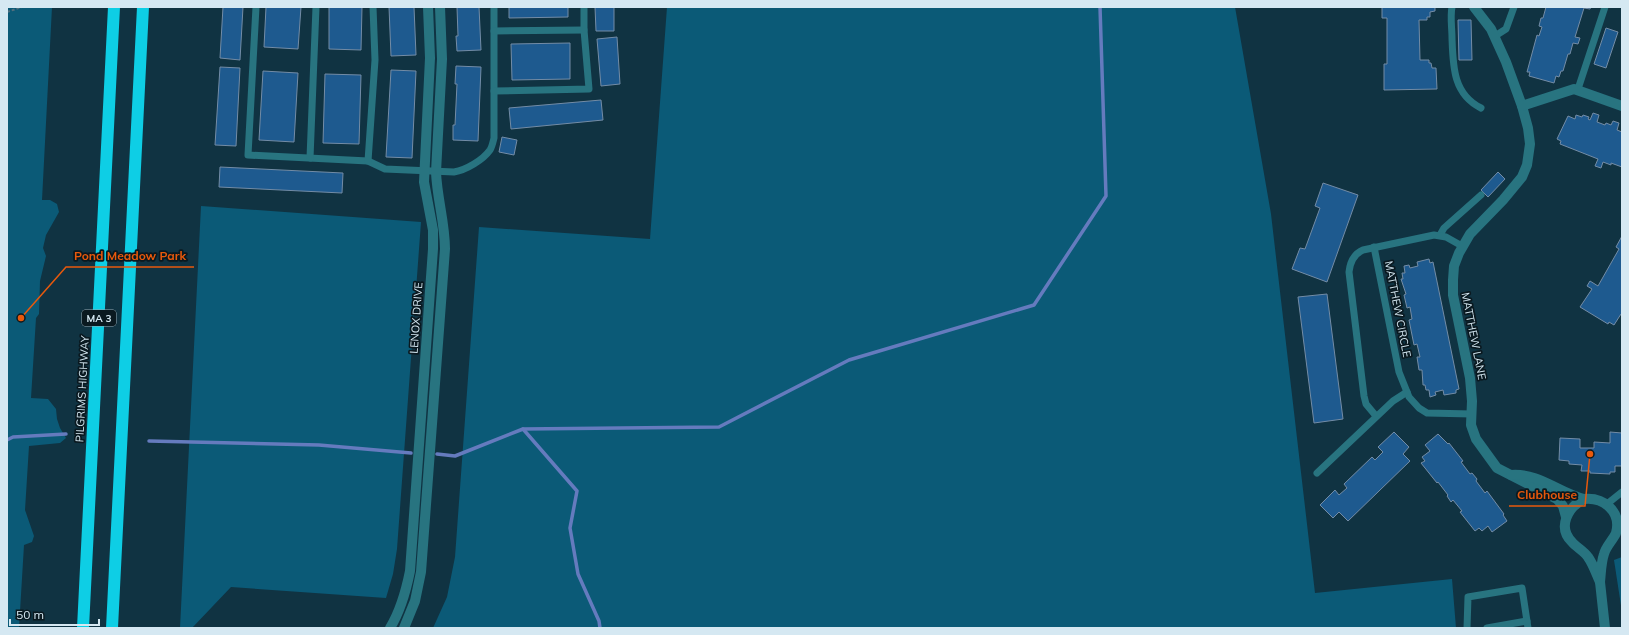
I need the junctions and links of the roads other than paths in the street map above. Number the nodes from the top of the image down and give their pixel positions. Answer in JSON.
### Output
{"nodes":[{"id":1,"x":114,"y":7,"type":"edge"},
{"id":2,"x":143,"y":7,"type":"edge"},
{"id":3,"x":256,"y":7,"type":"edge"},
{"id":4,"x":316,"y":7,"type":"edge"},
{"id":5,"x":373,"y":7,"type":"edge"},
{"id":6,"x":428,"y":7,"type":"edge"},
{"id":7,"x":440,"y":7,"type":"edge"},
{"id":8,"x":494,"y":7,"type":"edge"},
{"id":9,"x":584,"y":7,"type":"edge"},
{"id":10,"x":1452,"y":7,"type":"edge"},
{"id":11,"x":1474,"y":7,"type":"edge"},
{"id":12,"x":1514,"y":7,"type":"edge"},
{"id":13,"x":1605,"y":7,"type":"edge"},
{"id":14,"x":494,"y":30,"type":"junction"},
{"id":15,"x":584,"y":30,"type":"junction"},
{"id":16,"x":1495,"y":36,"type":"junction"},
{"id":17,"x":1578,"y":89,"type":"junction"},
{"id":18,"x":494,"y":91,"type":"junction"},
{"id":19,"x":1522,"y":106,"type":"junction"},
{"id":20,"x":1622,"y":106,"type":"edge"},
{"id":21,"x":1481,"y":108,"type":"dead end"},
{"id":22,"x":310,"y":158,"type":"junction"},
{"id":23,"x":368,"y":161,"type":"junction"},
{"id":24,"x":424,"y":172,"type":"junction"},
{"id":25,"x":436,"y":172,"type":"junction"},
{"id":26,"x":1481,"y":195,"type":"dead end"},
{"id":27,"x":1440,"y":235,"type":"junction"},
{"id":28,"x":1462,"y":246,"type":"junction"},
{"id":29,"x":1374,"y":247,"type":"junction"},
{"id":30,"x":428,"y":314,"type":"junction"},
{"id":31,"x":440,"y":315,"type":"junction"},
{"id":32,"x":1407,"y":392,"type":"junction"},
{"id":33,"x":1472,"y":414,"type":"junction"},
{"id":34,"x":1376,"y":416,"type":"junction"},
{"id":35,"x":1317,"y":473,"type":"dead end"},
{"id":36,"x":1511,"y":475,"type":"junction"},
{"id":37,"x":1622,"y":492,"type":"edge"},
{"id":38,"x":1584,"y":499,"type":"junction"},
{"id":39,"x":1607,"y":504,"type":"junction"},
{"id":40,"x":1566,"y":517,"type":"junction"},
{"id":41,"x":1618,"y":538,"type":"edge"},
{"id":42,"x":411,"y":558,"type":"junction"},
{"id":43,"x":423,"y":558,"type":"junction"},
{"id":44,"x":1600,"y":582,"type":"junction"},
{"id":45,"x":1527,"y":625,"type":"edge"},
{"id":46,"x":83,"y":628,"type":"edge"},
{"id":47,"x":112,"y":628,"type":"edge"},
{"id":48,"x":390,"y":628,"type":"edge"},
{"id":49,"x":404,"y":628,"type":"edge"},
{"id":50,"x":1467,"y":628,"type":"edge"},
{"id":51,"x":1486,"y":628,"type":"edge"},
{"id":52,"x":1605,"y":628,"type":"edge"}],
"edges":[{"from":1,"to":46,"type":"highway","name":"PILGRIMS HIGHWAY","number":"MA 3"},
{"from":2,"to":47,"type":"highway","number":"MA 3"},
{"from":3,"to":22,"type":"lane"},
{"from":4,"to":22,"type":"lane"},
{"from":5,"to":23,"type":"lane"},
{"from":6,"to":24,"type":"street","name":"LENOX DRIVE"},
{"from":7,"to":25,"type":"street"},
{"from":8,"to":14,"type":"lane"},
{"from":9,"to":15,"type":"lane"},
{"from":10,"to":21,"type":"lane"},
{"from":11,"to":16,"type":"street","name":"MATTHEW LANE"},
{"from":12,"to":16,"type":"lane"},
{"from":13,"to":17,"type":"lane"},
{"from":14,"to":15,"type":"lane"},
{"from":14,"to":18,"type":"lane"},
{"from":15,"to":18,"type":"lane"},
{"from":16,"to":19,"type":"street","name":"MATTHEW LANE"},
{"from":17,"to":19,"type":"street"},
{"from":17,"to":20,"type":"street"},
{"from":18,"to":25,"type":"lane"},
{"from":19,"to":28,"type":"street","name":"MATTHEW LANE"},
{"from":22,"to":23,"type":"lane"},
{"from":23,"to":24,"type":"lane"},
{"from":24,"to":25,"type":"lane"},
{"from":24,"to":30,"type":"street","name":"LENOX DRIVE"},
{"from":25,"to":31,"type":"street"},
{"from":26,"to":27,"type":"lane"},
{"from":27,"to":28,"type":"lane"},
{"from":27,"to":29,"type":"lane"},
{"from":28,"to":33,"type":"street","name":"MATTHEW LANE"},
{"from":29,"to":32,"type":"lane","name":"MATTHEW CIRCLE"},
{"from":29,"to":34,"type":"lane"},
{"from":30,"to":31,"type":"street"},
{"from":30,"to":42,"type":"street","name":"LENOX DRIVE"},
{"from":31,"to":43,"type":"street"},
{"from":32,"to":33,"type":"lane","name":"MATTHEW CIRCLE"},
{"from":32,"to":34,"type":"lane"},
{"from":33,"to":36,"type":"street","name":"MATTHEW LANE"},
{"from":34,"to":35,"type":"lane"},
{"from":36,"to":38,"type":"street","name":"MATTHEW LANE"},
{"from":36,"to":40,"type":"street","name":"MATTHEW LANE"},
{"from":37,"to":39,"type":"lane"},
{"from":38,"to":39,"type":"street","name":"MATTHEW LANE"},
{"from":38,"to":40,"type":"street"},
{"from":39,"to":41,"type":"street"},
{"from":40,"to":44,"type":"street"},
{"from":41,"to":44,"type":"street"},
{"from":42,"to":43,"type":"street"},
{"from":42,"to":48,"type":"street","name":"LENOX DRIVE"},
{"from":43,"to":49,"type":"street"},
{"from":44,"to":52,"type":"street"},
{"from":45,"to":50,"type":"lane"},
{"from":45,"to":51,"type":"lane"}]}
